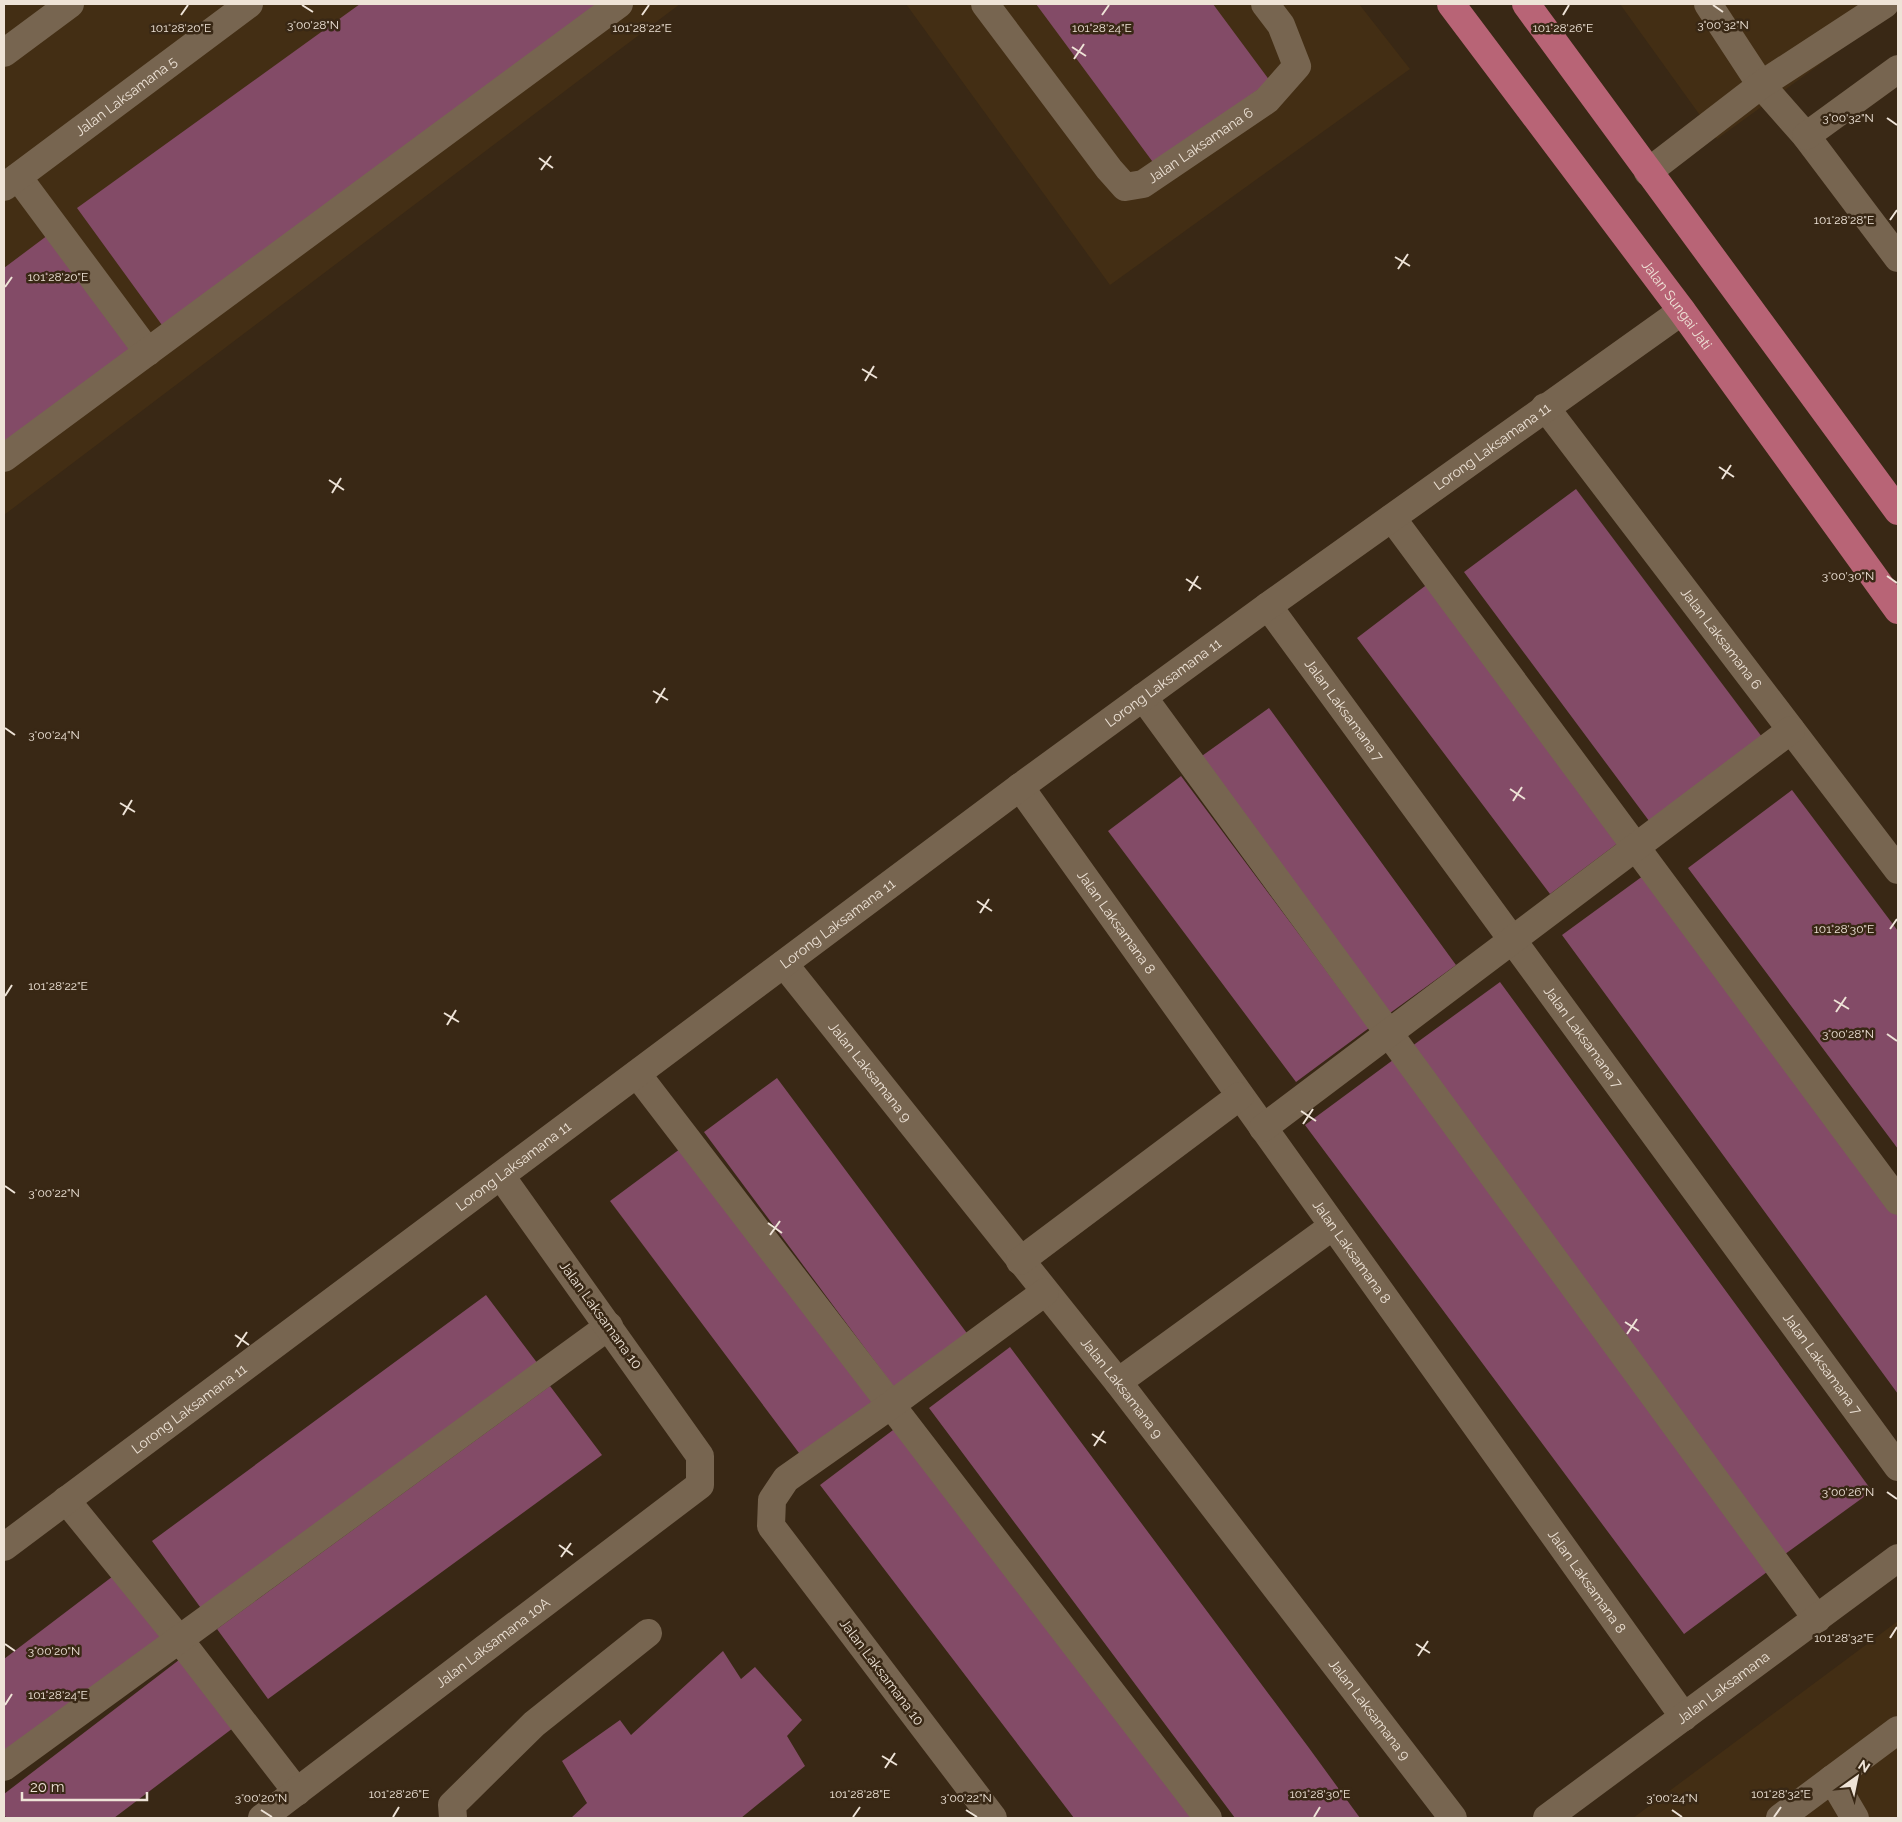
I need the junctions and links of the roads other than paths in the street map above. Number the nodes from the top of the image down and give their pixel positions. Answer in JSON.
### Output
{"nodes":[{"id":1,"x":70,"y":4,"type":"edge"},
{"id":2,"x":249,"y":4,"type":"edge"},
{"id":3,"x":619,"y":4,"type":"edge"},
{"id":4,"x":985,"y":4,"type":"edge"},
{"id":5,"x":1265,"y":4,"type":"edge"},
{"id":6,"x":1452,"y":4,"type":"edge"},
{"id":7,"x":1526,"y":4,"type":"edge"},
{"id":8,"x":1708,"y":4,"type":"edge"},
{"id":9,"x":1885,"y":4,"type":"edge"},
{"id":10,"x":4,"y":53,"type":"edge"},
{"id":11,"x":1898,"y":69,"type":"edge"},
{"id":12,"x":1761,"y":85,"type":"junction"},
{"id":13,"x":1806,"y":136,"type":"junction"},
{"id":14,"x":1648,"y":172,"type":"junction"},
{"id":15,"x":11,"y":182,"type":"edge"},
{"id":16,"x":1898,"y":258,"type":"edge"},
{"id":17,"x":1682,"y":311,"type":"junction"},
{"id":18,"x":148,"y":352,"type":"junction"},
{"id":19,"x":1545,"y":407,"type":"junction"},
{"id":20,"x":4,"y":458,"type":"edge"},
{"id":21,"x":1898,"y":511,"type":"edge"},
{"id":22,"x":1392,"y":518,"type":"junction"},
{"id":23,"x":1268,"y":606,"type":"junction"},
{"id":24,"x":1898,"y":610,"type":"edge"},
{"id":25,"x":1143,"y":697,"type":"junction"},
{"id":26,"x":1791,"y":730,"type":"junction"},
{"id":27,"x":1020,"y":787,"type":"junction"},
{"id":28,"x":1636,"y":847,"type":"junction"},
{"id":29,"x":1898,"y":870,"type":"edge"},
{"id":30,"x":1513,"y":940,"type":"junction"},
{"id":31,"x":784,"y":964,"type":"junction"},
{"id":32,"x":1389,"y":1034,"type":"junction"},
{"id":33,"x":637,"y":1074,"type":"junction"},
{"id":34,"x":1240,"y":1096,"type":"junction"},
{"id":35,"x":1263,"y":1128,"type":"junction"},
{"id":36,"x":500,"y":1176,"type":"junction"},
{"id":37,"x":1898,"y":1201,"type":"edge"},
{"id":38,"x":1333,"y":1226,"type":"junction"},
{"id":39,"x":1020,"y":1261,"type":"junction"},
{"id":40,"x":1045,"y":1292,"type":"junction"},
{"id":41,"x":609,"y":1326,"type":"junction"},
{"id":42,"x":1118,"y":1382,"type":"junction"},
{"id":43,"x":891,"y":1405,"type":"junction"},
{"id":44,"x":700,"y":1456,"type":"joint"},
{"id":45,"x":1898,"y":1467,"type":"edge"},
{"id":46,"x":66,"y":1500,"type":"junction"},
{"id":47,"x":4,"y":1547,"type":"edge"},
{"id":48,"x":1898,"y":1558,"type":"edge"},
{"id":49,"x":1817,"y":1619,"type":"junction"},
{"id":50,"x":648,"y":1633,"type":"dead end"},
{"id":51,"x":179,"y":1639,"type":"junction"},
{"id":52,"x":1684,"y":1717,"type":"junction"},
{"id":53,"x":1898,"y":1730,"type":"edge"},
{"id":54,"x":4,"y":1767,"type":"edge"},
{"id":55,"x":1832,"y":1779,"type":"junction"},
{"id":56,"x":297,"y":1792,"type":"junction"},
{"id":57,"x":262,"y":1818,"type":"edge"},
{"id":58,"x":453,"y":1818,"type":"edge"},
{"id":59,"x":993,"y":1818,"type":"edge"},
{"id":60,"x":1208,"y":1818,"type":"edge"},
{"id":61,"x":1453,"y":1818,"type":"edge"},
{"id":62,"x":1547,"y":1818,"type":"edge"},
{"id":63,"x":1780,"y":1818,"type":"edge"},
{"id":64,"x":1855,"y":1818,"type":"edge"}],
"edges":[{"from":1,"to":10,"type":"street"},
{"from":2,"to":15,"type":"street","name":"Jalan Laksamana 5"},
{"from":3,"to":18,"type":"street"},
{"from":4,"to":5,"type":"street","name":"Jalan Laksamana 6"},
{"from":6,"to":17,"type":"main road","name":"Jalan Sungai Jati"},
{"from":7,"to":14,"type":"main road"},
{"from":8,"to":12,"type":"street"},
{"from":9,"to":12,"type":"street"},
{"from":11,"to":13,"type":"street"},
{"from":12,"to":13,"type":"street"},
{"from":12,"to":14,"type":"street"},
{"from":13,"to":16,"type":"street"},
{"from":14,"to":21,"type":"main road"},
{"from":15,"to":18,"type":"street"},
{"from":17,"to":19,"type":"street","name":"Lorong Laksamana 11"},
{"from":17,"to":24,"type":"main road","name":"Jalan Sungai Jati"},
{"from":18,"to":20,"type":"street"},
{"from":19,"to":22,"type":"street","name":"Lorong Laksamana 11"},
{"from":19,"to":26,"type":"street","name":"Jalan Laksamana 6"},
{"from":22,"to":23,"type":"street","name":"Lorong Laksamana 11"},
{"from":22,"to":28,"type":"street"},
{"from":23,"to":25,"type":"street","name":"Lorong Laksamana 11"},
{"from":23,"to":30,"type":"street","name":"Jalan Laksamana 7"},
{"from":25,"to":27,"type":"street","name":"Lorong Laksamana 11"},
{"from":25,"to":32,"type":"street"},
{"from":26,"to":28,"type":"street"},
{"from":26,"to":29,"type":"street","name":"Jalan Laksamana 6"},
{"from":27,"to":31,"type":"street","name":"Lorong Laksamana 11"},
{"from":27,"to":34,"type":"street","name":"Jalan Laksamana 8"},
{"from":28,"to":30,"type":"street"},
{"from":28,"to":37,"type":"street"},
{"from":30,"to":32,"type":"street"},
{"from":30,"to":45,"type":"street","name":"Jalan Laksamana 7"},
{"from":31,"to":33,"type":"street","name":"Lorong Laksamana 11"},
{"from":31,"to":39,"type":"street","name":"Jalan Laksamana 9"},
{"from":32,"to":35,"type":"street"},
{"from":32,"to":49,"type":"street"},
{"from":33,"to":36,"type":"street","name":"Lorong Laksamana 11"},
{"from":33,"to":43,"type":"street"},
{"from":34,"to":35,"type":"street","name":"Jalan Laksamana 8"},
{"from":34,"to":39,"type":"street"},
{"from":35,"to":38,"type":"street","name":"Jalan Laksamana 8"},
{"from":36,"to":41,"type":"street","name":"Jalan Laksamana 10"},
{"from":36,"to":46,"type":"street","name":"Lorong Laksamana 11"},
{"from":38,"to":42,"type":"street"},
{"from":38,"to":52,"type":"street","name":"Jalan Laksamana 8"},
{"from":39,"to":40,"type":"street","name":"Jalan Laksamana 9"},
{"from":40,"to":42,"type":"street","name":"Jalan Laksamana 9"},
{"from":40,"to":43,"type":"street"},
{"from":41,"to":44,"type":"street","name":"Jalan Laksamana 10"},
{"from":41,"to":51,"type":"street"},
{"from":42,"to":61,"type":"street","name":"Jalan Laksamana 9"},
{"from":43,"to":59,"type":"street","name":"Jalan Laksamana 10"},
{"from":43,"to":60,"type":"street"},
{"from":44,"to":56,"type":"street","name":"Jalan Laksamana 10A"},
{"from":46,"to":47,"type":"street","name":"Lorong Laksamana 11"},
{"from":46,"to":51,"type":"street"},
{"from":48,"to":49,"type":"street","name":"Jalan Laksamana"},
{"from":49,"to":52,"type":"street","name":"Jalan Laksamana"},
{"from":50,"to":58,"type":"street"},
{"from":51,"to":54,"type":"street"},
{"from":51,"to":56,"type":"street"},
{"from":52,"to":62,"type":"street","name":"Jalan Laksamana"},
{"from":53,"to":55,"type":"street"},
{"from":55,"to":63,"type":"street"},
{"from":55,"to":64,"type":"street"},
{"from":56,"to":57,"type":"street","name":"Jalan Laksamana 10A"}]}
